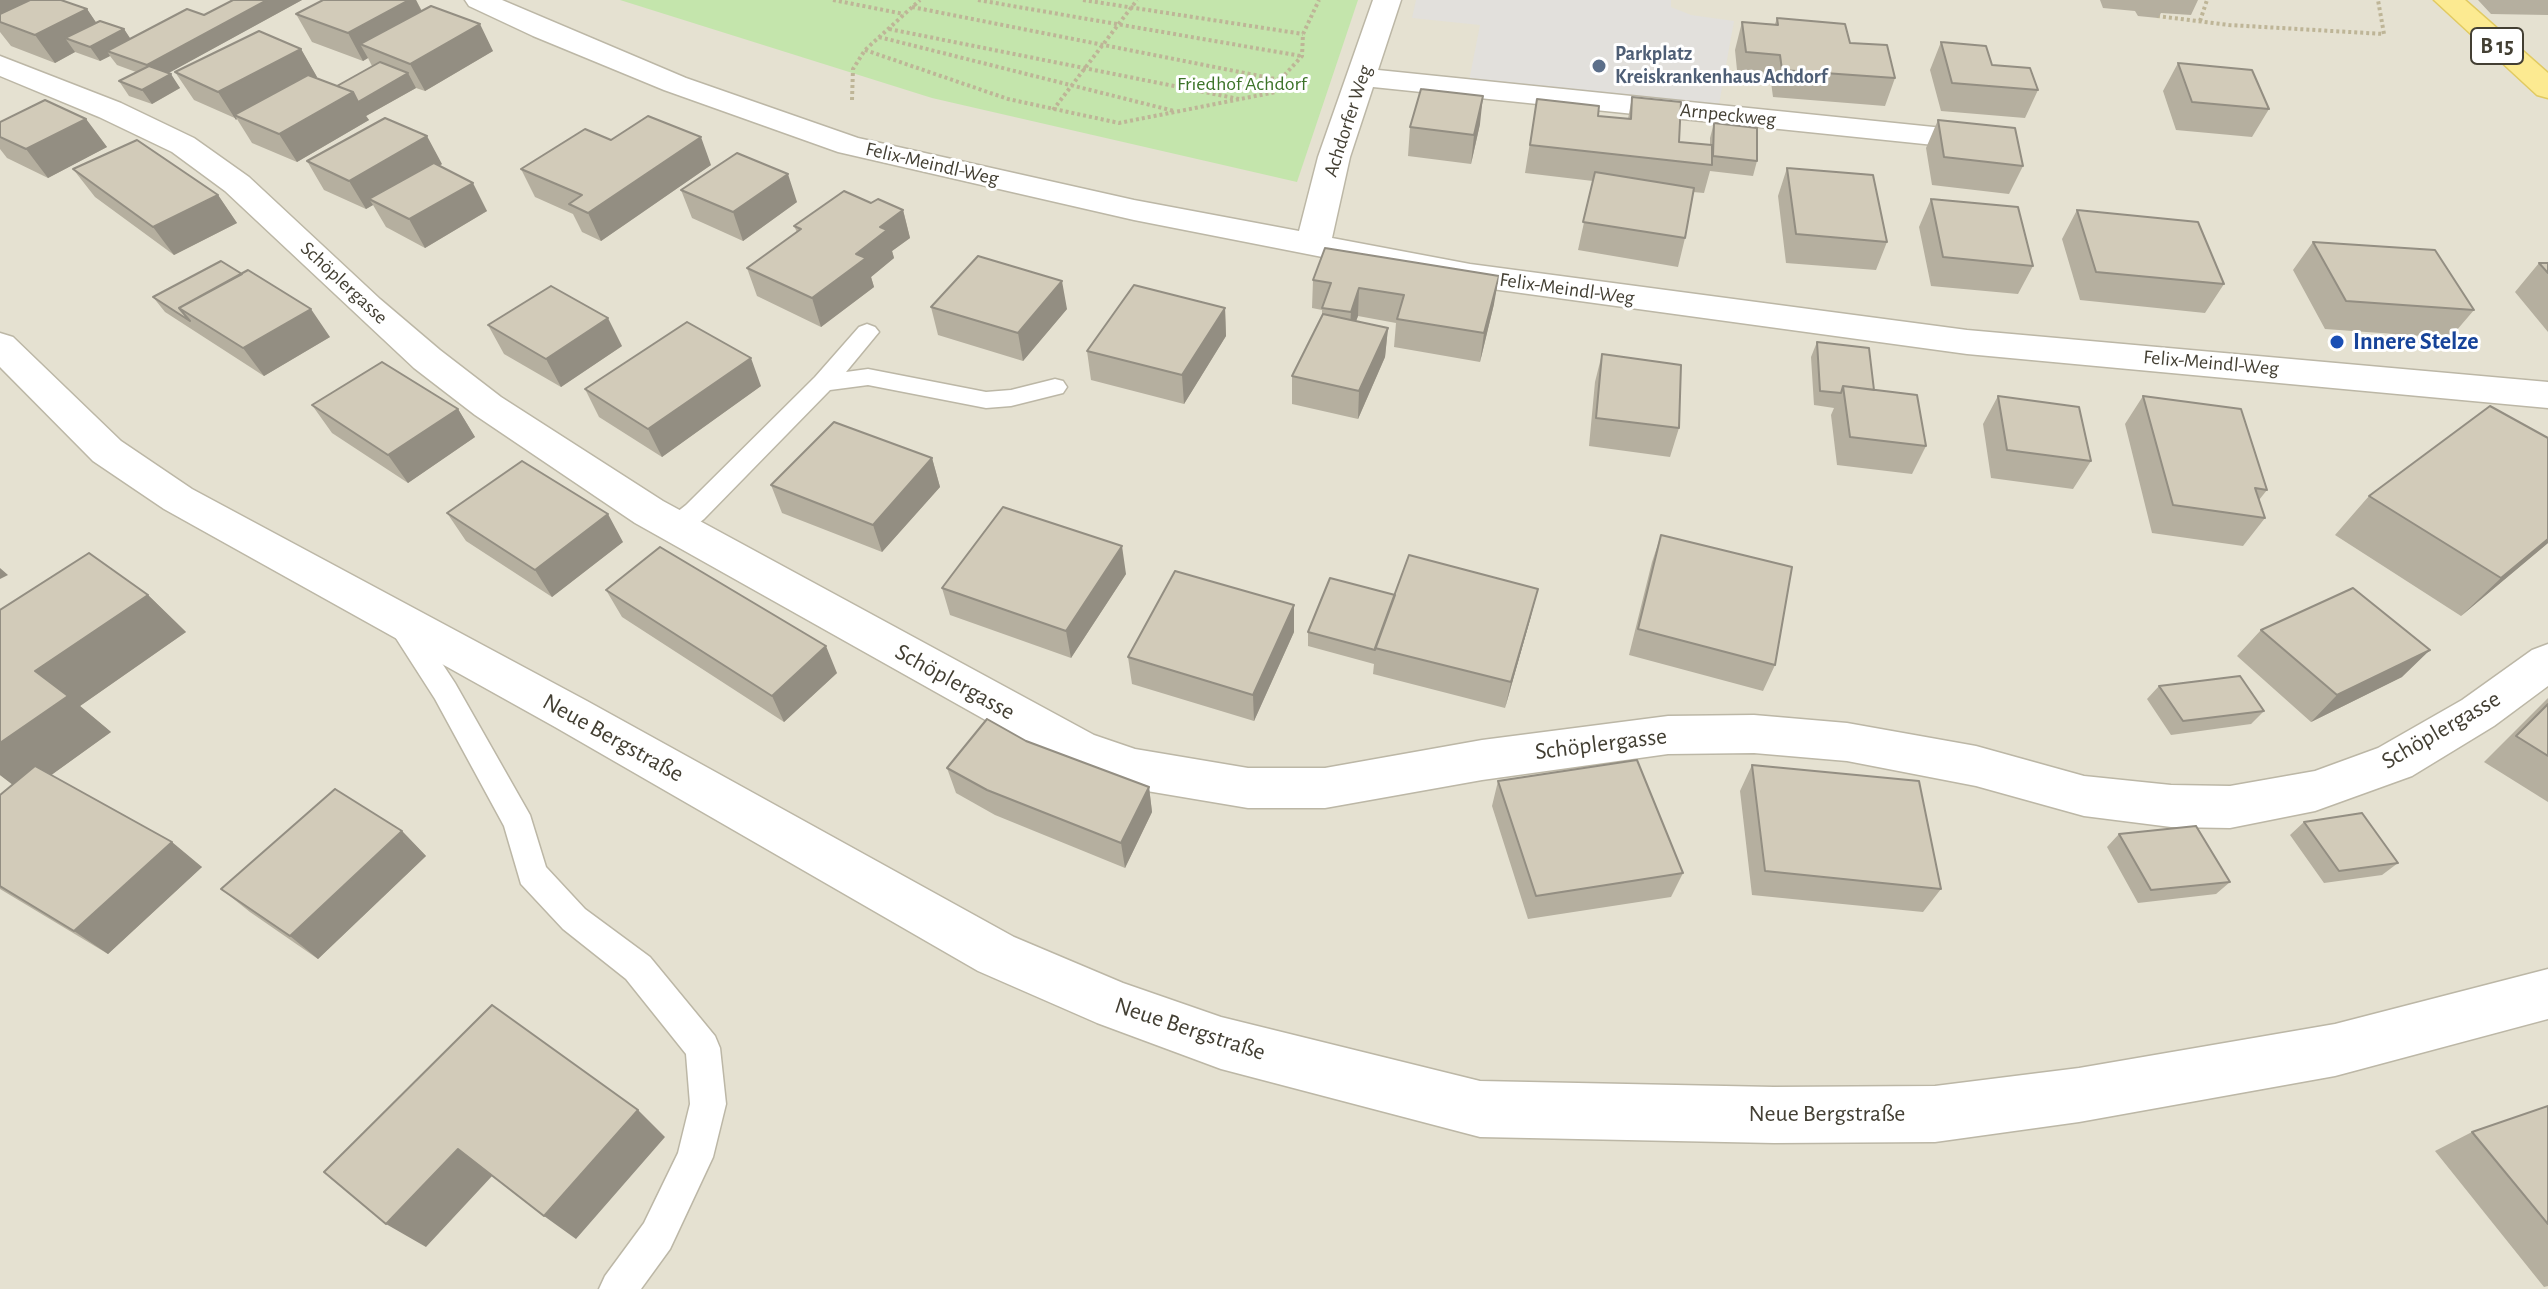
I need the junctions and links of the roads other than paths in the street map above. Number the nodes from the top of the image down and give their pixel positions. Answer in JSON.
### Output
{"nodes":[{"id":1,"x":479,"y":0,"type":"edge"},
{"id":2,"x":1387,"y":0,"type":"edge"},
{"id":3,"x":2448,"y":0,"type":"edge"},
{"id":4,"x":0,"y":65,"type":"edge"},
{"id":5,"x":1362,"y":77,"type":"junction"},
{"id":6,"x":2548,"y":89,"type":"edge"},
{"id":7,"x":1999,"y":143,"type":"edge"},
{"id":8,"x":1313,"y":244,"type":"junction"},
{"id":9,"x":867,"y":332,"type":"dead end"},
{"id":10,"x":0,"y":345,"type":"edge"},
{"id":11,"x":823,"y":383,"type":"junction"},
{"id":12,"x":1055,"y":387,"type":"dead end"},
{"id":13,"x":2548,"y":395,"type":"edge"},
{"id":14,"x":676,"y":527,"type":"junction"},
{"id":15,"x":397,"y":618,"type":"junction"},
{"id":16,"x":2548,"y":662,"type":"edge"},
{"id":17,"x":2548,"y":994,"type":"edge"},
{"id":18,"x":618,"y":1289,"type":"edge"}],
"edges":[{"from":1,"to":8,"type":"street","name":"Felix-Meindl-Weg"},
{"from":2,"to":5,"type":"street","name":"Achdorfer Weg"},
{"from":3,"to":6,"type":"main road","number":"B 15"},
{"from":4,"to":14,"type":"street","name":"Schöplergasse"},
{"from":5,"to":7,"type":"street","name":"Arnpeckweg"},
{"from":5,"to":8,"type":"street","name":"Achdorfer Weg"},
{"from":8,"to":13,"type":"street","name":"Felix-Meindl-Weg"},
{"from":9,"to":11,"type":"lane"},
{"from":10,"to":15,"type":"street","name":"Neue Bergstraße"},
{"from":11,"to":12,"type":"lane"},
{"from":11,"to":14,"type":"lane"},
{"from":14,"to":16,"type":"street","name":"Schöplergasse"},
{"from":15,"to":17,"type":"street","name":"Neue Bergstraße"},
{"from":15,"to":18,"type":"lane"}]}
